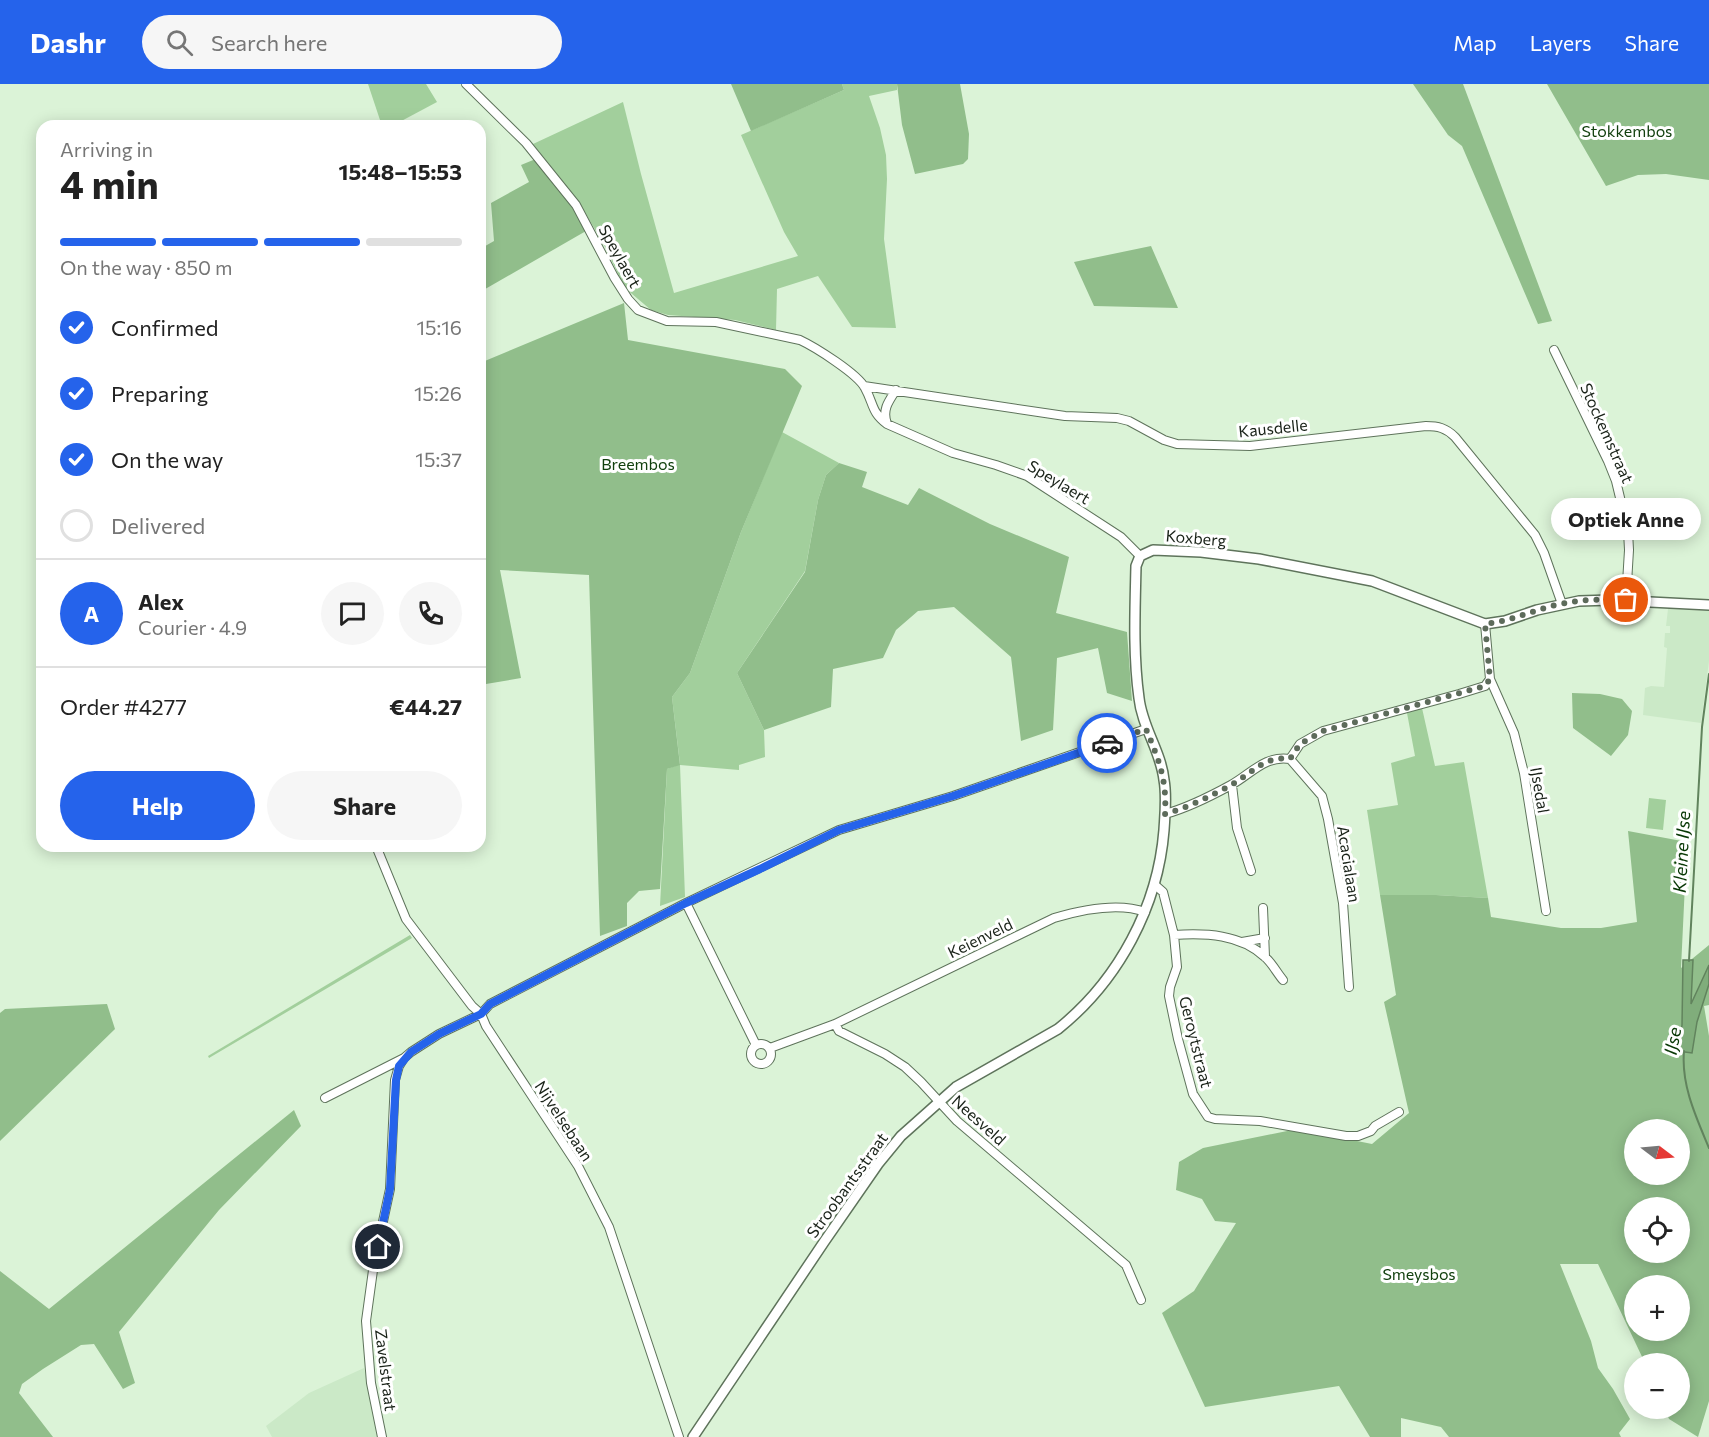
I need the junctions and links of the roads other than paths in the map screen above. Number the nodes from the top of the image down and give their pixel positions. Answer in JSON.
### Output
{"nodes":[{"id":1,"x":466,"y":84,"type":"edge"},
{"id":2,"x":1554,"y":350,"type":"dead end"},
{"id":3,"x":864,"y":386,"type":"junction"},
{"id":4,"x":896,"y":390,"type":"junction"},
{"id":5,"x":887,"y":424,"type":"junction"},
{"id":6,"x":1140,"y":556,"type":"junction"},
{"id":7,"x":1626,"y":600,"type":"junction"},
{"id":8,"x":1562,"y":604,"type":"junction"},
{"id":9,"x":1709,"y":605,"type":"edge"},
{"id":10,"x":1485,"y":624,"type":"junction"},
{"id":11,"x":1490,"y":679,"type":"junction"},
{"id":12,"x":1146,"y":729,"type":"junction"},
{"id":13,"x":1290,"y":759,"type":"junction"},
{"id":14,"x":1232,"y":785,"type":"junction"},
{"id":15,"x":1165,"y":814,"type":"junction"},
{"id":16,"x":378,"y":852,"type":"edge"},
{"id":17,"x":1251,"y":871,"type":"dead end"},
{"id":18,"x":1155,"y":885,"type":"junction"},
{"id":19,"x":686,"y":903,"type":"junction"},
{"id":20,"x":1263,"y":908,"type":"dead end"},
{"id":21,"x":1546,"y":911,"type":"dead end"},
{"id":22,"x":1145,"y":912,"type":"junction"},
{"id":23,"x":1174,"y":935,"type":"junction"},
{"id":24,"x":1265,"y":938,"type":"junction"},
{"id":25,"x":1242,"y":942,"type":"junction"},
{"id":26,"x":1265,"y":957,"type":"junction"},
{"id":27,"x":1282,"y":980,"type":"dead end"},
{"id":28,"x":1349,"y":987,"type":"dead end"},
{"id":29,"x":481,"y":1014,"type":"junction"},
{"id":30,"x":835,"y":1024,"type":"junction"},
{"id":31,"x":756,"y":1045,"type":"junction"},
{"id":32,"x":770,"y":1048,"type":"junction"},
{"id":33,"x":404,"y":1058,"type":"junction"},
{"id":34,"x":325,"y":1098,"type":"dead end"},
{"id":35,"x":938,"y":1101,"type":"junction"},
{"id":36,"x":1399,"y":1112,"type":"dead end"},
{"id":37,"x":1141,"y":1300,"type":"dead end"},
{"id":38,"x":382,"y":1437,"type":"edge"},
{"id":39,"x":679,"y":1437,"type":"edge"},
{"id":40,"x":693,"y":1437,"type":"edge"}],
"edges":[{"from":1,"to":3,"type":"street","name":"Speylaert"},
{"from":2,"to":7,"type":"street","name":"Stockemstraat"},
{"from":3,"to":4,"type":"street"},
{"from":3,"to":5,"type":"street","name":"Speylaert"},
{"from":4,"to":5,"type":"street"},
{"from":4,"to":8,"type":"street","name":"Kausdelle"},
{"from":5,"to":6,"type":"street","name":"Speylaert"},
{"from":6,"to":10,"type":"street","name":"Koxberg"},
{"from":6,"to":12,"type":"street"},
{"from":7,"to":8,"type":"street","name":"Koxberg"},
{"from":7,"to":9,"type":"street","name":"Koxberg"},
{"from":8,"to":10,"type":"street","name":"Koxberg"},
{"from":10,"to":11,"type":"street","name":"IJsedal"},
{"from":11,"to":13,"type":"street"},
{"from":11,"to":21,"type":"street","name":"IJsedal"},
{"from":12,"to":15,"type":"street"},
{"from":12,"to":19,"type":"street"},
{"from":13,"to":14,"type":"street"},
{"from":13,"to":28,"type":"street","name":"Acacialaan"},
{"from":14,"to":15,"type":"street"},
{"from":14,"to":17,"type":"street"},
{"from":15,"to":18,"type":"street"},
{"from":16,"to":29,"type":"street","name":"Nijvelsebaan"},
{"from":18,"to":22,"type":"street","name":"Stroobantsstraat"},
{"from":18,"to":23,"type":"street","name":"Geroytstraat"},
{"from":19,"to":29,"type":"street"},
{"from":19,"to":31,"type":"street"},
{"from":20,"to":24,"type":"street"},
{"from":22,"to":30,"type":"street","name":"Keienveld"},
{"from":22,"to":35,"type":"street","name":"Stroobantsstraat"},
{"from":23,"to":25,"type":"street"},
{"from":23,"to":36,"type":"street","name":"Geroytstraat"},
{"from":24,"to":25,"type":"street"},
{"from":24,"to":26,"type":"street"},
{"from":25,"to":26,"type":"street"},
{"from":26,"to":27,"type":"street"},
{"from":29,"to":33,"type":"street"},
{"from":29,"to":39,"type":"street","name":"Nijvelsebaan"},
{"from":30,"to":32,"type":"street"},
{"from":30,"to":35,"type":"street","name":"Neesveld"},
{"from":31,"to":32,"type":"street"},
{"from":31,"to":32,"type":"street"},
{"from":33,"to":34,"type":"street"},
{"from":33,"to":38,"type":"street","name":"Zavelstraat"},
{"from":35,"to":37,"type":"street","name":"Neesveld"},
{"from":35,"to":40,"type":"street","name":"Stroobantsstraat"}]}
